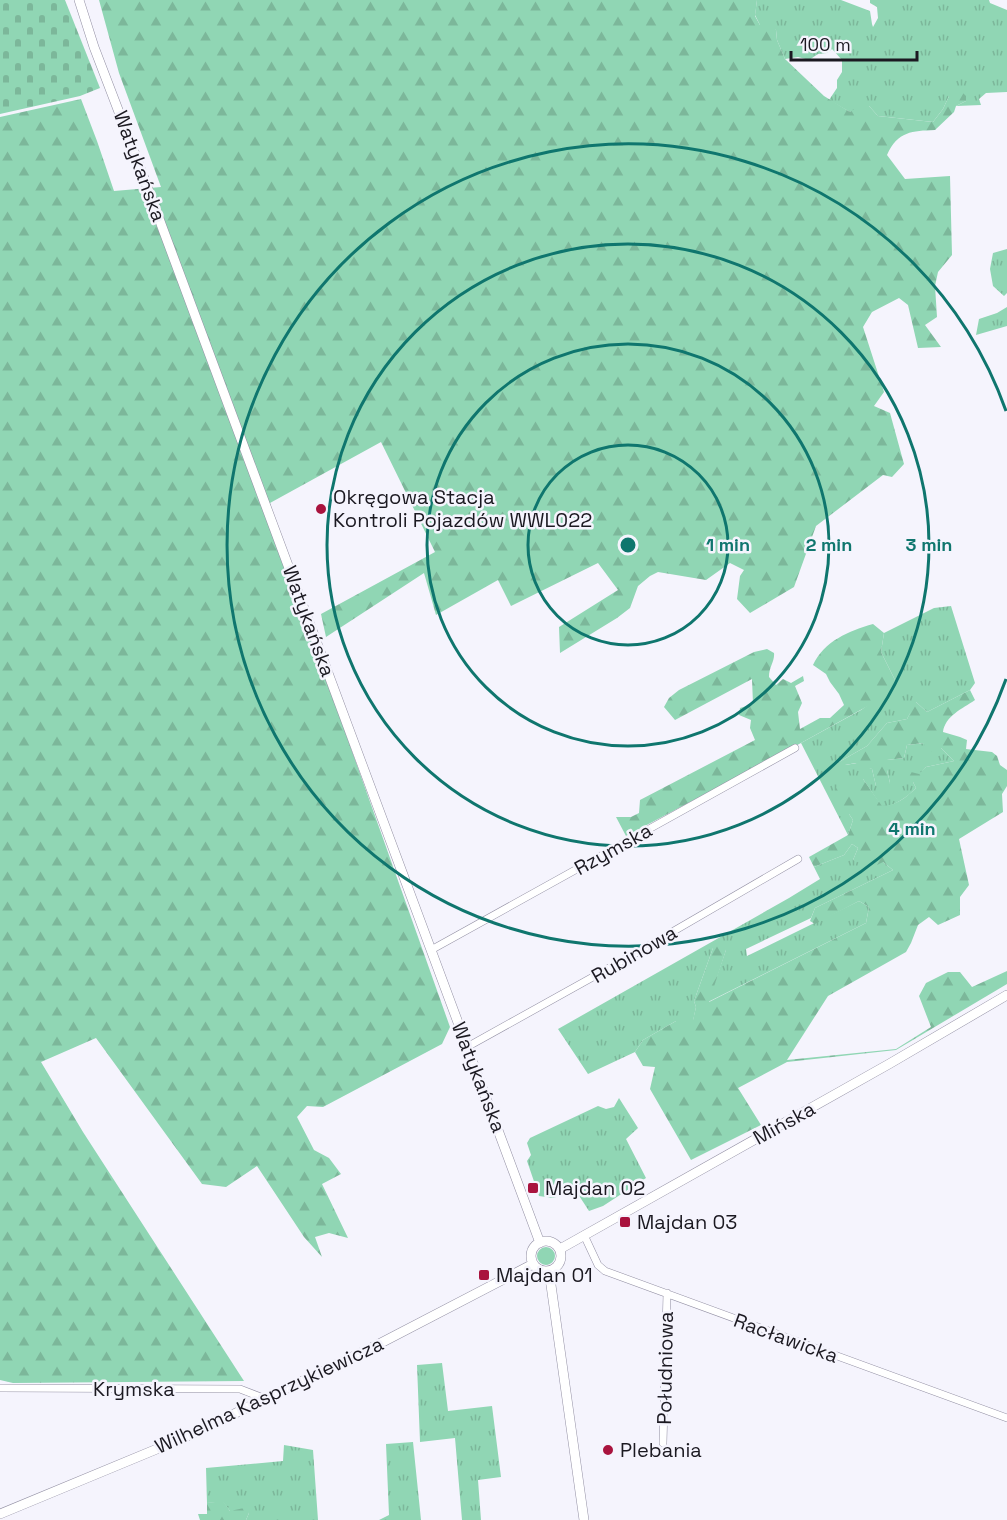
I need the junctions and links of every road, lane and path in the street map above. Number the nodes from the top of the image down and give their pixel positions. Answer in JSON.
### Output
{"nodes":[{"id":1,"x":79,"y":0,"type":"edge"},
{"id":2,"x":795,"y":748,"type":"dead end"},
{"id":3,"x":798,"y":859,"type":"dead end"},
{"id":4,"x":431,"y":950,"type":"junction"},
{"id":5,"x":1007,"y":995,"type":"edge"},
{"id":6,"x":467,"y":1047,"type":"junction"},
{"id":7,"x":584,"y":1235,"type":"junction"},
{"id":8,"x":540,"y":1243,"type":"junction"},
{"id":9,"x":560,"y":1249,"type":"junction"},
{"id":10,"x":533,"y":1263,"type":"junction"},
{"id":11,"x":549,"y":1271,"type":"junction"},
{"id":12,"x":667,"y":1293,"type":"junction"},
{"id":13,"x":0,"y":1388,"type":"edge"},
{"id":14,"x":266,"y":1399,"type":"junction"},
{"id":15,"x":1007,"y":1418,"type":"edge"},
{"id":16,"x":663,"y":1443,"type":"dead end"},
{"id":17,"x":0,"y":1514,"type":"edge"},
{"id":18,"x":584,"y":1520,"type":"edge"}],
"edges":[{"from":1,"to":4,"type":"street","name":"Watykańska"},
{"from":2,"to":4,"type":"street","name":"Rzymska"},
{"from":3,"to":6,"type":"street","name":"Rubinowa"},
{"from":4,"to":6,"type":"street","name":"Watykańska"},
{"from":5,"to":7,"type":"street","name":"Mińska"},
{"from":6,"to":8,"type":"street","name":"Watykańska"},
{"from":7,"to":9,"type":"street","name":"Mińska"},
{"from":7,"to":12,"type":"street","name":"Racławicka"},
{"from":8,"to":9,"type":"street"},
{"from":8,"to":10,"type":"street"},
{"from":9,"to":11,"type":"street"},
{"from":10,"to":11,"type":"street"},
{"from":10,"to":14,"type":"street","name":"Wilhelma Kasprzykiewicza"},
{"from":11,"to":18,"type":"street"},
{"from":12,"to":15,"type":"street","name":"Racławicka"},
{"from":12,"to":16,"type":"street","name":"Południowa"},
{"from":13,"to":14,"type":"street","name":"Krymska"},
{"from":14,"to":17,"type":"street","name":"Wilhelma Kasprzykiewicza"}]}
